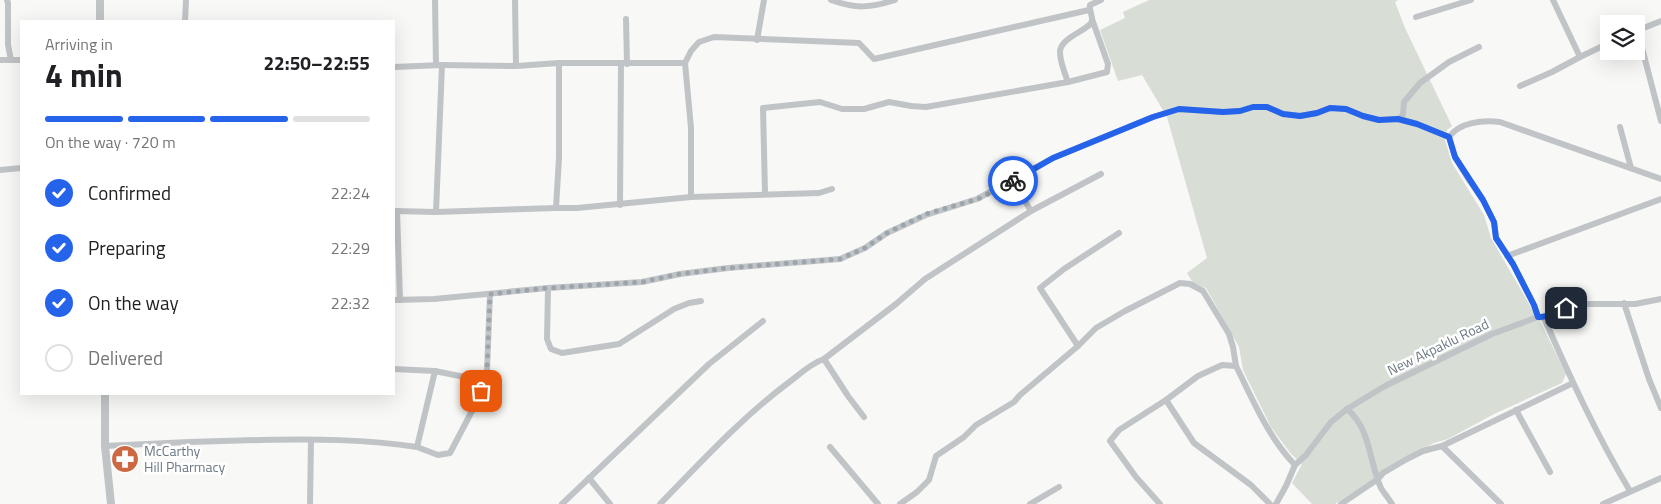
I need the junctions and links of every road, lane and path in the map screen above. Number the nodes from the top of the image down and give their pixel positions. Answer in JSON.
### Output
{"nodes":[{"id":1,"x":7,"y":0,"type":"edge"},
{"id":2,"x":100,"y":0,"type":"edge"},
{"id":3,"x":186,"y":0,"type":"edge"},
{"id":4,"x":435,"y":0,"type":"edge"},
{"id":5,"x":515,"y":0,"type":"edge"},
{"id":6,"x":764,"y":0,"type":"edge"},
{"id":7,"x":831,"y":0,"type":"edge"},
{"id":8,"x":895,"y":0,"type":"edge"},
{"id":9,"x":1101,"y":0,"type":"edge"},
{"id":10,"x":1471,"y":0,"type":"edge"},
{"id":11,"x":1553,"y":0,"type":"edge"},
{"id":12,"x":1089,"y":10,"type":"junction"},
{"id":13,"x":1416,"y":17,"type":"dead end"},
{"id":14,"x":626,"y":19,"type":"dead end"},
{"id":15,"x":1092,"y":19,"type":"junction"},
{"id":16,"x":100,"y":20,"type":"edge"},
{"id":17,"x":186,"y":20,"type":"edge"},
{"id":18,"x":1661,"y":21,"type":"edge"},
{"id":19,"x":1645,"y":27,"type":"edge"},
{"id":20,"x":757,"y":40,"type":"junction"},
{"id":21,"x":1478,"y":47,"type":"dead end"},
{"id":22,"x":1600,"y":47,"type":"edge"},
{"id":23,"x":1580,"y":57,"type":"junction"},
{"id":24,"x":0,"y":60,"type":"edge"},
{"id":25,"x":11,"y":60,"type":"junction"},
{"id":26,"x":20,"y":60,"type":"edge"},
{"id":27,"x":1645,"y":60,"type":"edge"},
{"id":28,"x":559,"y":63,"type":"junction"},
{"id":29,"x":685,"y":63,"type":"junction"},
{"id":30,"x":624,"y":64,"type":"junction"},
{"id":31,"x":439,"y":65,"type":"junction"},
{"id":32,"x":516,"y":66,"type":"junction"},
{"id":33,"x":395,"y":67,"type":"edge"},
{"id":34,"x":1068,"y":82,"type":"junction"},
{"id":35,"x":1520,"y":86,"type":"dead end"},
{"id":36,"x":1398,"y":119,"type":"junction"},
{"id":37,"x":1661,"y":121,"type":"edge"},
{"id":38,"x":1620,"y":127,"type":"dead end"},
{"id":39,"x":1449,"y":137,"type":"junction"},
{"id":40,"x":20,"y":168,"type":"edge"},
{"id":41,"x":1631,"y":168,"type":"junction"},
{"id":42,"x":0,"y":170,"type":"edge"},
{"id":43,"x":1101,"y":174,"type":"dead end"},
{"id":44,"x":1661,"y":179,"type":"edge"},
{"id":45,"x":1013,"y":181,"type":"junction"},
{"id":46,"x":832,"y":189,"type":"dead end"},
{"id":47,"x":765,"y":194,"type":"junction"},
{"id":48,"x":691,"y":196,"type":"junction"},
{"id":49,"x":1661,"y":199,"type":"edge"},
{"id":50,"x":620,"y":205,"type":"junction"},
{"id":51,"x":556,"y":208,"type":"junction"},
{"id":52,"x":395,"y":211,"type":"edge"},
{"id":53,"x":1031,"y":211,"type":"junction"},
{"id":54,"x":436,"y":212,"type":"junction"},
{"id":55,"x":1119,"y":234,"type":"dead end"},
{"id":56,"x":1506,"y":256,"type":"junction"},
{"id":57,"x":548,"y":288,"type":"junction"},
{"id":58,"x":490,"y":294,"type":"junction"},
{"id":59,"x":1661,"y":299,"type":"edge"},
{"id":60,"x":397,"y":300,"type":"edge"},
{"id":61,"x":700,"y":302,"type":"dead end"},
{"id":62,"x":1624,"y":303,"type":"junction"},
{"id":63,"x":1541,"y":317,"type":"junction"},
{"id":64,"x":763,"y":321,"type":"dead end"},
{"id":65,"x":1078,"y":346,"type":"junction"},
{"id":66,"x":824,"y":359,"type":"junction"},
{"id":67,"x":1236,"y":366,"type":"junction"},
{"id":68,"x":395,"y":369,"type":"edge"},
{"id":69,"x":435,"y":371,"type":"junction"},
{"id":70,"x":484,"y":381,"type":"junction"},
{"id":71,"x":1573,"y":383,"type":"junction"},
{"id":72,"x":1661,"y":389,"type":"edge"},
{"id":73,"x":1654,"y":392,"type":"junction"},
{"id":74,"x":105,"y":395,"type":"edge"},
{"id":75,"x":1166,"y":400,"type":"junction"},
{"id":76,"x":1661,"y":408,"type":"edge"},
{"id":77,"x":1347,"y":409,"type":"junction"},
{"id":78,"x":1516,"y":410,"type":"junction"},
{"id":79,"x":864,"y":417,"type":"dead end"},
{"id":80,"x":311,"y":440,"type":"junction"},
{"id":81,"x":105,"y":446,"type":"junction"},
{"id":82,"x":1442,"y":446,"type":"junction"},
{"id":83,"x":417,"y":447,"type":"junction"},
{"id":84,"x":830,"y":447,"type":"dead end"},
{"id":85,"x":1295,"y":465,"type":"junction"},
{"id":86,"x":1550,"y":472,"type":"dead end"},
{"id":87,"x":589,"y":478,"type":"junction"},
{"id":88,"x":1661,"y":478,"type":"edge"},
{"id":89,"x":1378,"y":479,"type":"junction"},
{"id":90,"x":1059,"y":487,"type":"dead end"},
{"id":91,"x":1630,"y":491,"type":"junction"},
{"id":92,"x":111,"y":504,"type":"edge"},
{"id":93,"x":310,"y":504,"type":"edge"},
{"id":94,"x":562,"y":504,"type":"edge"},
{"id":95,"x":610,"y":504,"type":"edge"},
{"id":96,"x":660,"y":504,"type":"edge"},
{"id":97,"x":878,"y":504,"type":"edge"},
{"id":98,"x":900,"y":504,"type":"edge"},
{"id":99,"x":1030,"y":504,"type":"edge"},
{"id":100,"x":1160,"y":504,"type":"edge"},
{"id":101,"x":1270,"y":504,"type":"edge"},
{"id":102,"x":1276,"y":504,"type":"edge"},
{"id":103,"x":1341,"y":504,"type":"edge"},
{"id":104,"x":1392,"y":504,"type":"edge"},
{"id":105,"x":1501,"y":504,"type":"edge"},
{"id":106,"x":1603,"y":504,"type":"edge"}],
"edges":[{"from":1,"to":25,"type":"street"},
{"from":2,"to":16,"type":"street"},
{"from":3,"to":17,"type":"street"},
{"from":4,"to":31,"type":"street"},
{"from":5,"to":32,"type":"street"},
{"from":6,"to":20,"type":"street"},
{"from":7,"to":8,"type":"street"},
{"from":9,"to":12,"type":"street"},
{"from":10,"to":13,"type":"street"},
{"from":11,"to":23,"type":"street"},
{"from":12,"to":15,"type":"street"},
{"from":12,"to":20,"type":"street"},
{"from":14,"to":30,"type":"street"},
{"from":15,"to":34,"type":"street"},
{"from":15,"to":34,"type":"street"},
{"from":18,"to":19,"type":"street"},
{"from":20,"to":29,"type":"street"},
{"from":21,"to":36,"type":"street"},
{"from":22,"to":23,"type":"street"},
{"from":23,"to":35,"type":"street"},
{"from":24,"to":25,"type":"street"},
{"from":25,"to":26,"type":"street"},
{"from":27,"to":37,"type":"street"},
{"from":28,"to":30,"type":"street"},
{"from":28,"to":32,"type":"street"},
{"from":28,"to":51,"type":"street"},
{"from":29,"to":30,"type":"street"},
{"from":29,"to":48,"type":"street"},
{"from":30,"to":50,"type":"street"},
{"from":31,"to":32,"type":"street"},
{"from":31,"to":33,"type":"street"},
{"from":31,"to":54,"type":"street"},
{"from":34,"to":47,"type":"street"},
{"from":36,"to":39,"type":"street"},
{"from":36,"to":45,"type":"street"},
{"from":38,"to":41,"type":"street"},
{"from":39,"to":41,"type":"street"},
{"from":39,"to":56,"type":"street"},
{"from":40,"to":42,"type":"street"},
{"from":41,"to":44,"type":"street"},
{"from":43,"to":53,"type":"street"},
{"from":45,"to":53,"type":"street"},
{"from":45,"to":57,"type":"street"},
{"from":46,"to":47,"type":"street"},
{"from":47,"to":48,"type":"street"},
{"from":48,"to":50,"type":"street"},
{"from":49,"to":56,"type":"street"},
{"from":50,"to":51,"type":"street"},
{"from":51,"to":54,"type":"street"},
{"from":52,"to":54,"type":"street"},
{"from":52,"to":60,"type":"street"},
{"from":53,"to":66,"type":"street"},
{"from":55,"to":65,"type":"street"},
{"from":56,"to":63,"type":"street"},
{"from":57,"to":58,"type":"street"},
{"from":57,"to":61,"type":"street"},
{"from":58,"to":60,"type":"street"},
{"from":58,"to":70,"type":"street"},
{"from":59,"to":62,"type":"street","name":"New Akpaklu Road"},
{"from":62,"to":63,"type":"street","name":"New Akpaklu Road"},
{"from":62,"to":73,"type":"street"},
{"from":63,"to":71,"type":"street"},
{"from":63,"to":77,"type":"street","name":"New Akpaklu Road"},
{"from":64,"to":87,"type":"street"},
{"from":65,"to":67,"type":"street"},
{"from":65,"to":98,"type":"street"},
{"from":66,"to":79,"type":"street"},
{"from":66,"to":96,"type":"street"},
{"from":67,"to":75,"type":"street"},
{"from":67,"to":85,"type":"street"},
{"from":68,"to":69,"type":"street"},
{"from":69,"to":70,"type":"street"},
{"from":69,"to":83,"type":"street"},
{"from":70,"to":83,"type":"street"},
{"from":71,"to":78,"type":"street"},
{"from":71,"to":91,"type":"street"},
{"from":72,"to":73,"type":"street"},
{"from":73,"to":76,"type":"street"},
{"from":74,"to":81,"type":"street"},
{"from":75,"to":100,"type":"street"},
{"from":75,"to":101,"type":"street"},
{"from":77,"to":85,"type":"street","name":"New Akpaklu Road"},
{"from":77,"to":89,"type":"street"},
{"from":78,"to":82,"type":"street"},
{"from":78,"to":86,"type":"street"},
{"from":80,"to":81,"type":"street"},
{"from":80,"to":83,"type":"street"},
{"from":80,"to":93,"type":"street"},
{"from":81,"to":92,"type":"street"},
{"from":82,"to":89,"type":"street"},
{"from":82,"to":105,"type":"street"},
{"from":84,"to":97,"type":"street"},
{"from":85,"to":102,"type":"street","name":"New Akpaklu Road"},
{"from":87,"to":94,"type":"street"},
{"from":87,"to":95,"type":"street"},
{"from":88,"to":91,"type":"street"},
{"from":89,"to":103,"type":"street"},
{"from":89,"to":104,"type":"street"},
{"from":90,"to":99,"type":"street"},
{"from":91,"to":106,"type":"street"}]}
